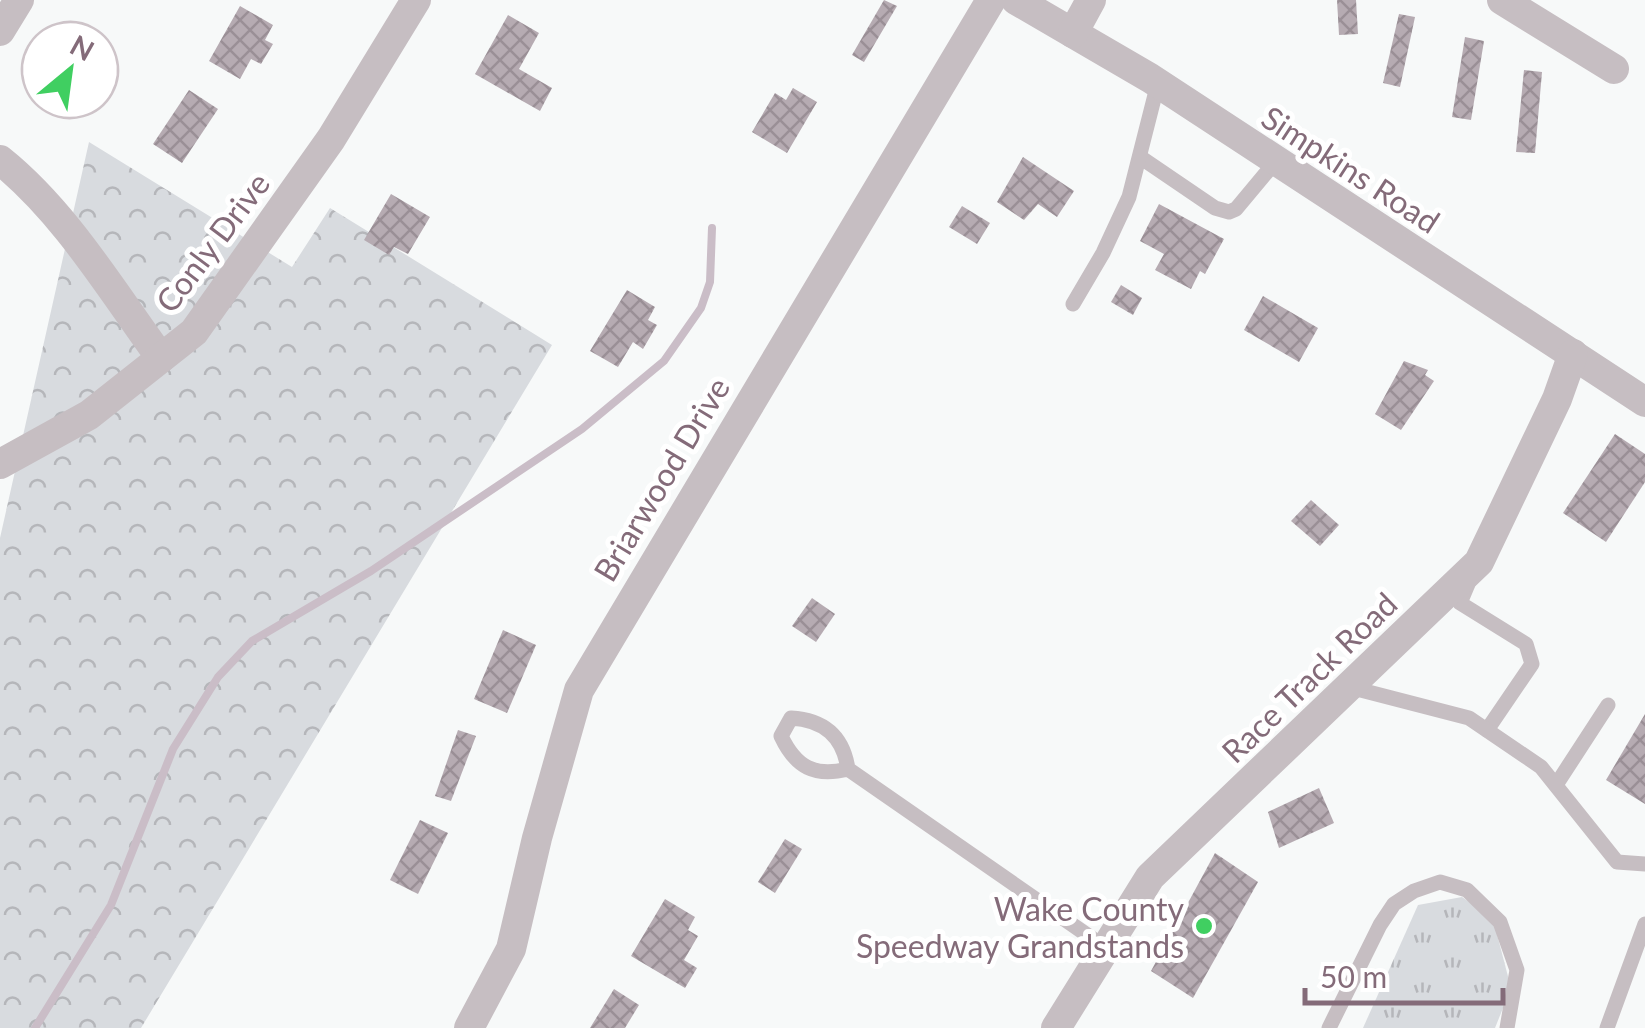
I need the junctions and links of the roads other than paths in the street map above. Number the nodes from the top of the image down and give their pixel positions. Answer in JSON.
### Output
{"nodes":[{"id":1,"x":18,"y":0,"type":"edge"},
{"id":2,"x":416,"y":0,"type":"edge"},
{"id":3,"x":991,"y":0,"type":"edge"},
{"id":4,"x":1016,"y":0,"type":"edge"},
{"id":5,"x":1090,"y":0,"type":"edge"},
{"id":6,"x":1502,"y":0,"type":"edge"},
{"id":7,"x":0,"y":31,"type":"edge"},
{"id":8,"x":1074,"y":33,"type":"junction"},
{"id":9,"x":1614,"y":69,"type":"dead end"},
{"id":10,"x":1158,"y":84,"type":"junction"},
{"id":11,"x":1140,"y":156,"type":"junction"},
{"id":12,"x":0,"y":160,"type":"edge"},
{"id":13,"x":1276,"y":161,"type":"junction"},
{"id":14,"x":1073,"y":304,"type":"dead end"},
{"id":15,"x":1573,"y":354,"type":"junction"},
{"id":16,"x":161,"y":358,"type":"junction"},
{"id":17,"x":1645,"y":402,"type":"edge"},
{"id":18,"x":0,"y":464,"type":"edge"},
{"id":19,"x":1479,"y":562,"type":"junction"},
{"id":20,"x":1349,"y":686,"type":"junction"},
{"id":21,"x":1608,"y":705,"type":"dead end"},
{"id":22,"x":1487,"y":730,"type":"junction"},
{"id":23,"x":848,"y":769,"type":"junction"},
{"id":24,"x":1556,"y":785,"type":"junction"},
{"id":25,"x":1645,"y":864,"type":"edge"},
{"id":26,"x":1645,"y":924,"type":"edge"},
{"id":27,"x":1106,"y":948,"type":"junction"},
{"id":28,"x":469,"y":1028,"type":"edge"},
{"id":29,"x":1056,"y":1028,"type":"edge"},
{"id":30,"x":1329,"y":1028,"type":"edge"},
{"id":31,"x":1507,"y":1028,"type":"edge"},
{"id":32,"x":1607,"y":1028,"type":"edge"}],
"edges":[{"from":1,"to":7,"type":"street"},
{"from":2,"to":16,"type":"street","name":"Conly Drive"},
{"from":3,"to":28,"type":"street","name":"Briarwood Drive"},
{"from":4,"to":8,"type":"street","name":"Simpkins Road"},
{"from":5,"to":8,"type":"street"},
{"from":6,"to":9,"type":"street"},
{"from":8,"to":10,"type":"street","name":"Simpkins Road"},
{"from":10,"to":11,"type":"lane"},
{"from":10,"to":13,"type":"street","name":"Simpkins Road"},
{"from":11,"to":13,"type":"lane"},
{"from":11,"to":14,"type":"lane"},
{"from":12,"to":16,"type":"street"},
{"from":13,"to":15,"type":"street","name":"Simpkins Road"},
{"from":15,"to":17,"type":"street","name":"Simpkins Road"},
{"from":15,"to":19,"type":"street","name":"Race Track Road"},
{"from":16,"to":18,"type":"street","name":"Conly Drive"},
{"from":19,"to":20,"type":"street","name":"Race Track Road"},
{"from":19,"to":22,"type":"lane"},
{"from":20,"to":22,"type":"lane"},
{"from":20,"to":27,"type":"street","name":"Race Track Road"},
{"from":21,"to":24,"type":"lane"},
{"from":22,"to":24,"type":"lane"},
{"from":23,"to":23,"type":"lane"},
{"from":23,"to":27,"type":"lane"},
{"from":24,"to":25,"type":"lane"},
{"from":26,"to":32,"type":"lane"},
{"from":27,"to":29,"type":"street","name":"Race Track Road"},
{"from":30,"to":31,"type":"lane"}]}
